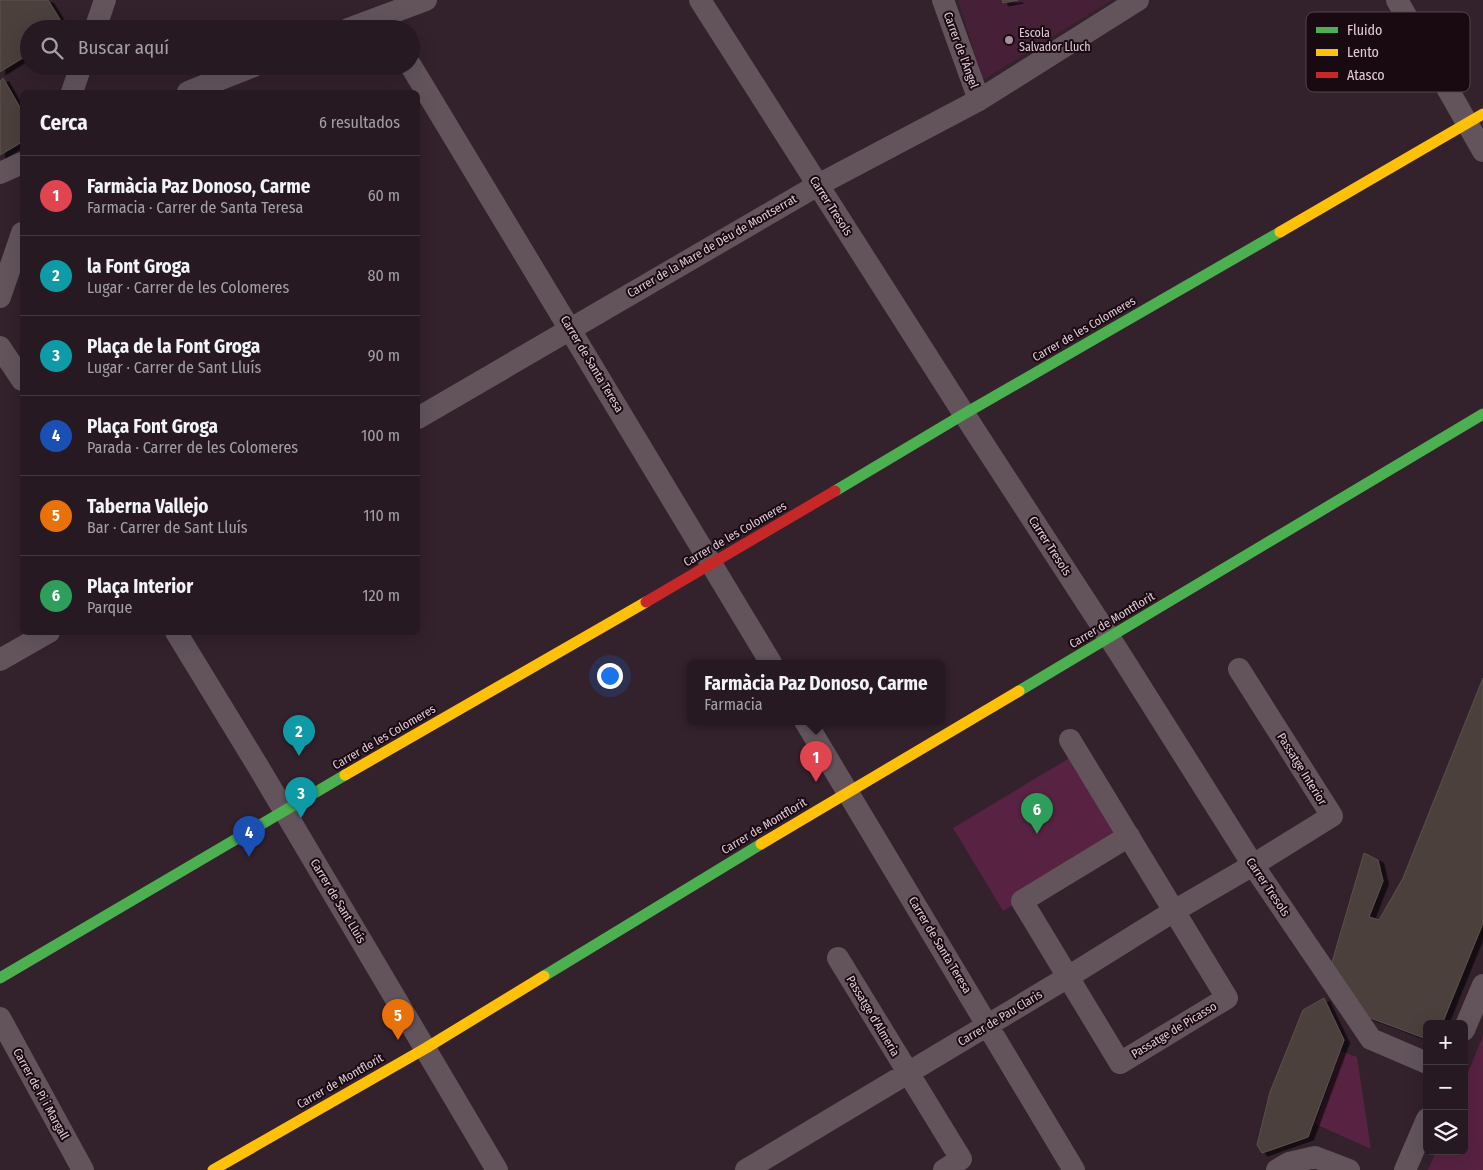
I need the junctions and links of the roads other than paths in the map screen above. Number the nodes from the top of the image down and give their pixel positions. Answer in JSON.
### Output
{"nodes":[{"id":1,"x":105,"y":0,"type":"edge"},
{"id":2,"x":426,"y":0,"type":"edge"},
{"id":3,"x":700,"y":0,"type":"edge"},
{"id":4,"x":944,"y":0,"type":"edge"},
{"id":5,"x":1138,"y":0,"type":"edge"},
{"id":6,"x":1397,"y":0,"type":"edge"},
{"id":7,"x":1405,"y":12,"type":"edge"},
{"id":8,"x":381,"y":15,"type":"edge"},
{"id":9,"x":98,"y":20,"type":"edge"},
{"id":10,"x":369,"y":20,"type":"edge"},
{"id":11,"x":78,"y":75,"type":"edge"},
{"id":12,"x":231,"y":75,"type":"edge"},
{"id":13,"x":416,"y":75,"type":"edge"},
{"id":14,"x":73,"y":90,"type":"edge"},
{"id":15,"x":193,"y":90,"type":"edge"},
{"id":16,"x":1457,"y":92,"type":"edge"},
{"id":17,"x":979,"y":100,"type":"junction"},
{"id":18,"x":1475,"y":119,"type":"edge"},
{"id":19,"x":1483,"y":151,"type":"edge"},
{"id":20,"x":20,"y":164,"type":"edge"},
{"id":21,"x":0,"y":173,"type":"edge"},
{"id":22,"x":818,"y":185,"type":"junction"},
{"id":23,"x":20,"y":239,"type":"edge"},
{"id":24,"x":0,"y":298,"type":"edge"},
{"id":25,"x":570,"y":328,"type":"junction"},
{"id":26,"x":0,"y":347,"type":"edge"},
{"id":27,"x":20,"y":377,"type":"edge"},
{"id":28,"x":964,"y":414,"type":"junction"},
{"id":29,"x":1483,"y":414,"type":"edge"},
{"id":30,"x":420,"y":417,"type":"edge"},
{"id":31,"x":712,"y":564,"type":"junction"},
{"id":32,"x":44,"y":635,"type":"edge"},
{"id":33,"x":178,"y":635,"type":"edge"},
{"id":34,"x":1110,"y":637,"type":"junction"},
{"id":35,"x":0,"y":660,"type":"edge"},
{"id":36,"x":769,"y":660,"type":"edge"},
{"id":37,"x":1239,"y":669,"type":"dead end"},
{"id":38,"x":807,"y":725,"type":"edge"},
{"id":39,"x":1070,"y":740,"type":"dead end"},
{"id":40,"x":848,"y":791,"type":"junction"},
{"id":41,"x":284,"y":810,"type":"junction"},
{"id":42,"x":1128,"y":836,"type":"junction"},
{"id":43,"x":1253,"y":865,"type":"junction"},
{"id":44,"x":1174,"y":911,"type":"junction"},
{"id":45,"x":838,"y":958,"type":"dead end"},
{"id":46,"x":1068,"y":977,"type":"junction"},
{"id":47,"x":0,"y":978,"type":"edge"},
{"id":48,"x":1483,"y":985,"type":"edge"},
{"id":49,"x":0,"y":1018,"type":"edge"},
{"id":50,"x":1468,"y":1021,"type":"edge"},
{"id":51,"x":988,"y":1025,"type":"junction"},
{"id":52,"x":426,"y":1048,"type":"junction"},
{"id":53,"x":1423,"y":1061,"type":"edge"},
{"id":54,"x":908,"y":1074,"type":"junction"},
{"id":55,"x":1423,"y":1128,"type":"edge"},
{"id":56,"x":82,"y":1170,"type":"edge"},
{"id":57,"x":213,"y":1170,"type":"edge"},
{"id":58,"x":497,"y":1170,"type":"edge"},
{"id":59,"x":746,"y":1170,"type":"edge"},
{"id":60,"x":944,"y":1170,"type":"edge"},
{"id":61,"x":1074,"y":1170,"type":"edge"},
{"id":62,"x":1278,"y":1170,"type":"edge"},
{"id":63,"x":1349,"y":1170,"type":"edge"},
{"id":64,"x":1405,"y":1170,"type":"edge"}],
"edges":[{"from":1,"to":9,"type":"street"},
{"from":2,"to":8,"type":"street"},
{"from":3,"to":22,"type":"street","name":"Carrer Tresols"},
{"from":4,"to":17,"type":"street","name":"Carrer de l'Àngel"},
{"from":5,"to":17,"type":"street","name":"Carrer de la Mare de Déu de Montserrat"},
{"from":6,"to":7,"type":"street"},
{"from":8,"to":10,"type":"street"},
{"from":11,"to":14,"type":"street"},
{"from":12,"to":15,"type":"street"},
{"from":13,"to":25,"type":"street","name":"Carrer de Santa Teresa"},
{"from":16,"to":18,"type":"street"},
{"from":17,"to":22,"type":"street","name":"Carrer de la Mare de Déu de Montserrat"},
{"from":18,"to":19,"type":"street"},
{"from":18,"to":28,"type":"street","name":"Carrer de les Colomeres"},
{"from":20,"to":21,"type":"street"},
{"from":22,"to":25,"type":"street","name":"Carrer de la Mare de Déu de Montserrat"},
{"from":22,"to":28,"type":"street","name":"Carrer Tresols"},
{"from":23,"to":24,"type":"street"},
{"from":25,"to":30,"type":"street","name":"Carrer de la Mare de Déu de Montserrat"},
{"from":25,"to":31,"type":"street","name":"Carrer de Santa Teresa"},
{"from":26,"to":27,"type":"street"},
{"from":28,"to":31,"type":"street","name":"Carrer de les Colomeres"},
{"from":28,"to":34,"type":"street","name":"Carrer Tresols"},
{"from":29,"to":34,"type":"street","name":"Carrer de Montflorit"},
{"from":31,"to":36,"type":"street","name":"Carrer de Santa Teresa"},
{"from":31,"to":41,"type":"street","name":"Carrer de les Colomeres"},
{"from":32,"to":35,"type":"street"},
{"from":33,"to":41,"type":"street","name":"Carrer de Sant Lluís"},
{"from":34,"to":40,"type":"street","name":"Carrer de Montflorit"},
{"from":34,"to":43,"type":"street","name":"Carrer Tresols"},
{"from":37,"to":43,"type":"street","name":"Passatge Interior"},
{"from":38,"to":40,"type":"street","name":"Carrer de Santa Teresa"},
{"from":39,"to":42,"type":"street"},
{"from":40,"to":51,"type":"street","name":"Carrer de Santa Teresa"},
{"from":40,"to":52,"type":"street","name":"Carrer de Montflorit"},
{"from":41,"to":47,"type":"street","name":"Carrer de les Colomeres"},
{"from":41,"to":52,"type":"street","name":"Carrer de Sant Lluís"},
{"from":42,"to":44,"type":"street"},
{"from":42,"to":46,"type":"street"},
{"from":43,"to":44,"type":"street","name":"Carrer de Pau Claris"},
{"from":43,"to":53,"type":"street","name":"Carrer Tresols"},
{"from":44,"to":46,"type":"street","name":"Carrer de Pau Claris"},
{"from":44,"to":46,"type":"street","name":"Passatge de Picasso"},
{"from":45,"to":54,"type":"street","name":"Passatge d'Almeria"},
{"from":46,"to":51,"type":"street","name":"Carrer de Pau Claris"},
{"from":48,"to":50,"type":"street"},
{"from":49,"to":56,"type":"street","name":"Carrer de Pi i Margall"},
{"from":51,"to":54,"type":"street","name":"Carrer de Pau Claris"},
{"from":51,"to":61,"type":"street","name":"Carrer de Santa Teresa"},
{"from":52,"to":57,"type":"street","name":"Carrer de Montflorit"},
{"from":52,"to":58,"type":"street","name":"Carrer de Sant Lluís"},
{"from":54,"to":59,"type":"street","name":"Carrer de Pau Claris"},
{"from":54,"to":60,"type":"street","name":"Passatge d'Almeria"},
{"from":55,"to":64,"type":"street"},
{"from":62,"to":63,"type":"street"}]}
